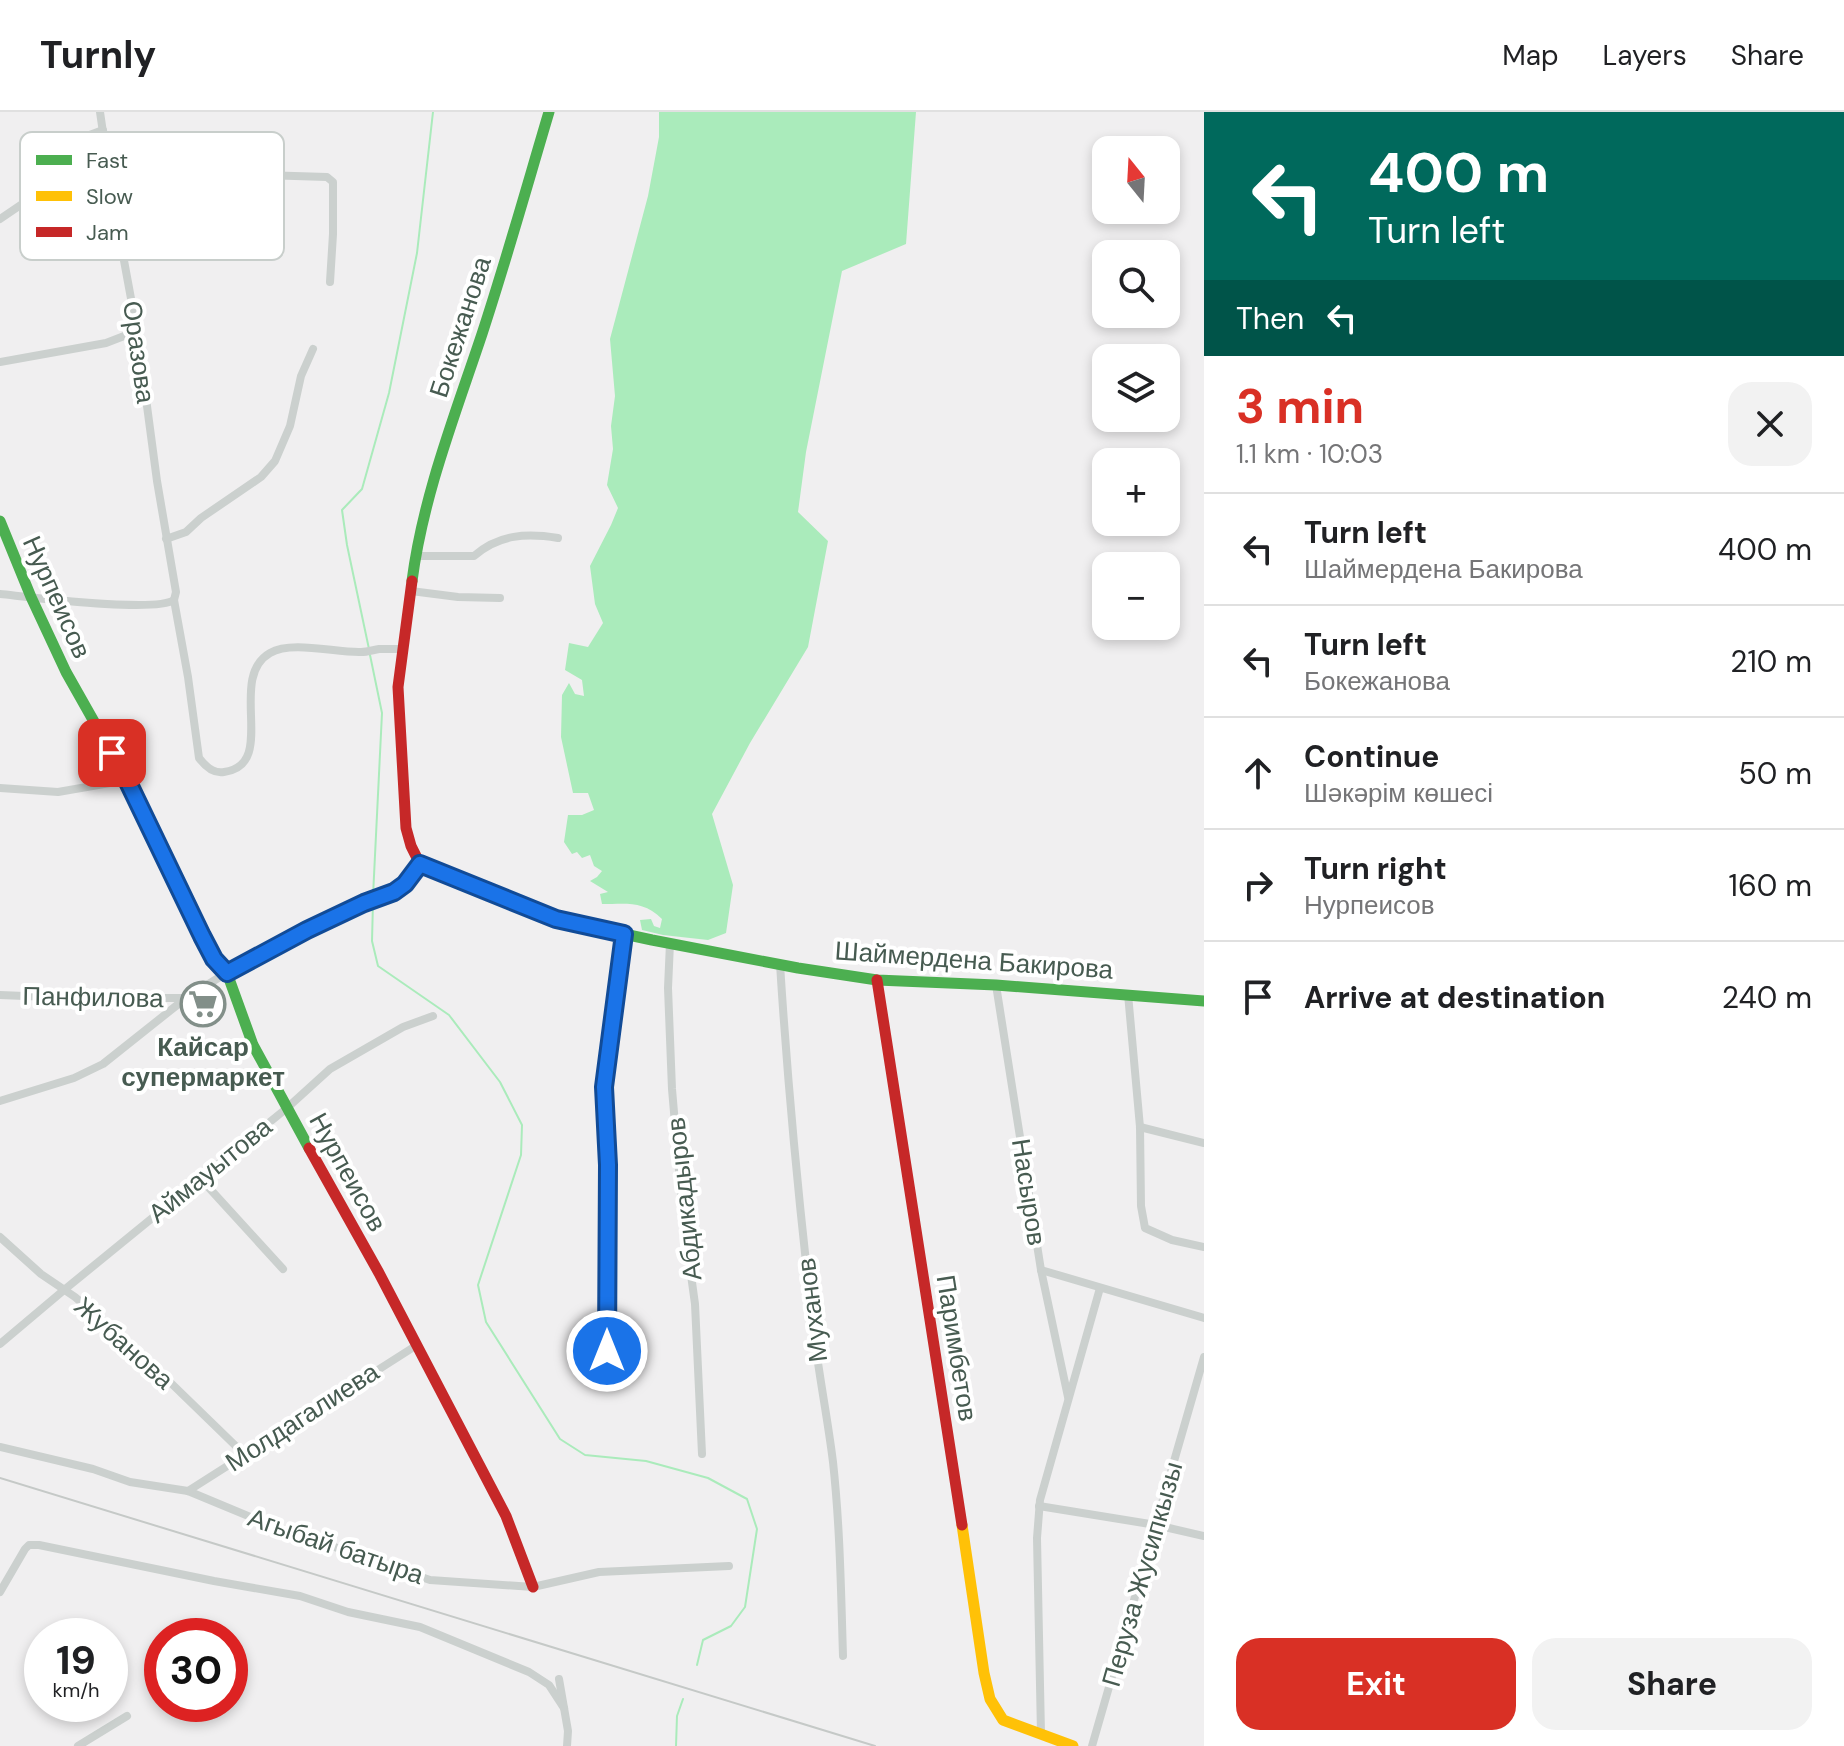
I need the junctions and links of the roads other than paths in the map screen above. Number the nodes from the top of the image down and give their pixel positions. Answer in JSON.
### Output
{"nodes":[{"id":1,"x":100,"y":112,"type":"edge"},
{"id":2,"x":549,"y":112,"type":"edge"},
{"id":3,"x":103,"y":130,"type":"joint"},
{"id":4,"x":98,"y":132,"type":"edge"},
{"id":5,"x":284,"y":176,"type":"edge"},
{"id":6,"x":20,"y":205,"type":"edge"},
{"id":7,"x":0,"y":219,"type":"edge"},
{"id":8,"x":125,"y":260,"type":"edge"},
{"id":9,"x":330,"y":282,"type":"dead end"},
{"id":10,"x":137,"y":331,"type":"junction"},
{"id":11,"x":313,"y":349,"type":"dead end"},
{"id":12,"x":0,"y":362,"type":"edge"},
{"id":13,"x":0,"y":521,"type":"edge"},
{"id":14,"x":558,"y":538,"type":"dead end"},
{"id":15,"x":166,"y":539,"type":"junction"},
{"id":16,"x":416,"y":556,"type":"junction"},
{"id":17,"x":411,"y":591,"type":"junction"},
{"id":18,"x":0,"y":594,"type":"edge"},
{"id":19,"x":175,"y":596,"type":"junction"},
{"id":20,"x":31,"y":597,"type":"junction"},
{"id":21,"x":500,"y":598,"type":"dead end"},
{"id":22,"x":403,"y":649,"type":"junction"},
{"id":23,"x":127,"y":780,"type":"junction"},
{"id":24,"x":0,"y":788,"type":"edge"},
{"id":25,"x":420,"y":864,"type":"junction"},
{"id":26,"x":624,"y":934,"type":"junction"},
{"id":27,"x":670,"y":943,"type":"junction"},
{"id":28,"x":780,"y":964,"type":"junction"},
{"id":29,"x":227,"y":973,"type":"junction"},
{"id":30,"x":877,"y":980,"type":"junction"},
{"id":31,"x":996,"y":985,"type":"junction"},
{"id":32,"x":1128,"y":994,"type":"junction"},
{"id":33,"x":0,"y":995,"type":"edge"},
{"id":34,"x":186,"y":998,"type":"junction"},
{"id":35,"x":1204,"y":1001,"type":"edge"},
{"id":36,"x":433,"y":1016,"type":"dead end"},
{"id":37,"x":0,"y":1101,"type":"edge"},
{"id":38,"x":287,"y":1108,"type":"junction"},
{"id":39,"x":1140,"y":1127,"type":"junction"},
{"id":40,"x":1204,"y":1143,"type":"edge"},
{"id":41,"x":200,"y":1178,"type":"junction"},
{"id":42,"x":0,"y":1237,"type":"edge"},
{"id":43,"x":1204,"y":1247,"type":"edge"},
{"id":44,"x":283,"y":1269,"type":"dead end"},
{"id":45,"x":1041,"y":1270,"type":"junction"},
{"id":46,"x":1100,"y":1288,"type":"junction"},
{"id":47,"x":64,"y":1290,"type":"junction"},
{"id":48,"x":1204,"y":1318,"type":"edge"},
{"id":49,"x":0,"y":1344,"type":"edge"},
{"id":50,"x":417,"y":1345,"type":"junction"},
{"id":51,"x":607,"y":1351,"type":"dead end"},
{"id":52,"x":1204,"y":1357,"type":"edge"},
{"id":53,"x":1068,"y":1399,"type":"junction"},
{"id":54,"x":0,"y":1447,"type":"edge"},
{"id":55,"x":244,"y":1454,"type":"junction"},
{"id":56,"x":702,"y":1454,"type":"dead end"},
{"id":57,"x":188,"y":1491,"type":"junction"},
{"id":58,"x":1039,"y":1506,"type":"junction"},
{"id":59,"x":1156,"y":1525,"type":"junction"},
{"id":60,"x":1204,"y":1536,"type":"edge"},
{"id":61,"x":729,"y":1566,"type":"dead end"},
{"id":62,"x":533,"y":1587,"type":"junction"},
{"id":63,"x":0,"y":1592,"type":"edge"},
{"id":64,"x":843,"y":1656,"type":"dead end"},
{"id":65,"x":559,"y":1679,"type":"dead end"},
{"id":66,"x":564,"y":1708,"type":"junction"},
{"id":67,"x":117,"y":1722,"type":"edge"},
{"id":68,"x":1041,"y":1734,"type":"junction"},
{"id":69,"x":78,"y":1746,"type":"edge"},
{"id":70,"x":567,"y":1746,"type":"edge"},
{"id":71,"x":1073,"y":1746,"type":"edge"},
{"id":72,"x":1092,"y":1746,"type":"edge"}],
"edges":[{"from":1,"to":3,"type":"street","name":"Оразова"},
{"from":2,"to":16,"type":"street","name":"Бокежанова"},
{"from":3,"to":4,"type":"street"},
{"from":5,"to":9,"type":"street"},
{"from":6,"to":7,"type":"street"},
{"from":8,"to":10,"type":"street","name":"Оразова"},
{"from":10,"to":12,"type":"street"},
{"from":10,"to":15,"type":"street","name":"Оразова"},
{"from":11,"to":15,"type":"street"},
{"from":13,"to":20,"type":"street","name":"Нурпеисов"},
{"from":14,"to":16,"type":"street"},
{"from":15,"to":19,"type":"street","name":"Оразова"},
{"from":16,"to":17,"type":"street","name":"Бокежанова"},
{"from":17,"to":21,"type":"street"},
{"from":17,"to":22,"type":"street","name":"Бокежанова"},
{"from":18,"to":20,"type":"street"},
{"from":19,"to":20,"type":"street"},
{"from":19,"to":22,"type":"street","name":"Оразова"},
{"from":20,"to":23,"type":"street","name":"Нурпеисов"},
{"from":22,"to":25,"type":"street","name":"Бокежанова"},
{"from":23,"to":24,"type":"street"},
{"from":23,"to":29,"type":"street","name":"Нурпеисов"},
{"from":25,"to":26,"type":"street","name":"Шаймердена Бакирова"},
{"from":25,"to":29,"type":"street"},
{"from":26,"to":27,"type":"street","name":"Шаймердена Бакирова"},
{"from":26,"to":51,"type":"street"},
{"from":27,"to":28,"type":"street","name":"Шаймердена Бакирова"},
{"from":27,"to":56,"type":"street","name":"Абдикадыров"},
{"from":28,"to":30,"type":"street","name":"Шаймердена Бакирова"},
{"from":28,"to":64,"type":"street","name":"Муханов"},
{"from":29,"to":34,"type":"street"},
{"from":29,"to":38,"type":"street","name":"Нурпеисов"},
{"from":30,"to":31,"type":"street","name":"Шаймердена Бакирова"},
{"from":30,"to":68,"type":"street","name":"Паримбетов"},
{"from":31,"to":32,"type":"street","name":"Шаймердена Бакирова"},
{"from":31,"to":45,"type":"street","name":"Насыров"},
{"from":32,"to":35,"type":"street","name":"Шаймердена Бакирова"},
{"from":32,"to":39,"type":"street"},
{"from":33,"to":34,"type":"street","name":"Панфилова"},
{"from":34,"to":37,"type":"street"},
{"from":36,"to":38,"type":"street","name":"Аймауытова"},
{"from":38,"to":41,"type":"street","name":"Аймауытова"},
{"from":38,"to":50,"type":"street","name":"Нурпеисов"},
{"from":39,"to":40,"type":"street"},
{"from":39,"to":43,"type":"street"},
{"from":41,"to":44,"type":"street"},
{"from":41,"to":47,"type":"street","name":"Аймауытова"},
{"from":42,"to":47,"type":"street","name":"Жубанова"},
{"from":45,"to":46,"type":"street"},
{"from":45,"to":53,"type":"street","name":"Насыров"},
{"from":46,"to":48,"type":"street"},
{"from":46,"to":53,"type":"street"},
{"from":47,"to":49,"type":"street","name":"Аймауытова"},
{"from":47,"to":55,"type":"street","name":"Жубанова"},
{"from":50,"to":55,"type":"street","name":"Молдагалиева"},
{"from":50,"to":62,"type":"street","name":"Нурпеисов"},
{"from":52,"to":59,"type":"street","name":"Перуза Жусипкызы"},
{"from":53,"to":58,"type":"street"},
{"from":54,"to":57,"type":"street","name":"Агыбай батыра"},
{"from":55,"to":57,"type":"street","name":"Молдагалиева"},
{"from":57,"to":62,"type":"street","name":"Агыбай батыра"},
{"from":58,"to":59,"type":"street"},
{"from":58,"to":68,"type":"street"},
{"from":59,"to":60,"type":"street"},
{"from":59,"to":72,"type":"street","name":"Перуза Жусипкызы"},
{"from":61,"to":62,"type":"street","name":"Агыбай батыра"},
{"from":63,"to":66,"type":"street","name":"Агыбай батыра"},
{"from":65,"to":66,"type":"street"},
{"from":66,"to":70,"type":"street"},
{"from":67,"to":69,"type":"street"},
{"from":68,"to":71,"type":"street"}]}
